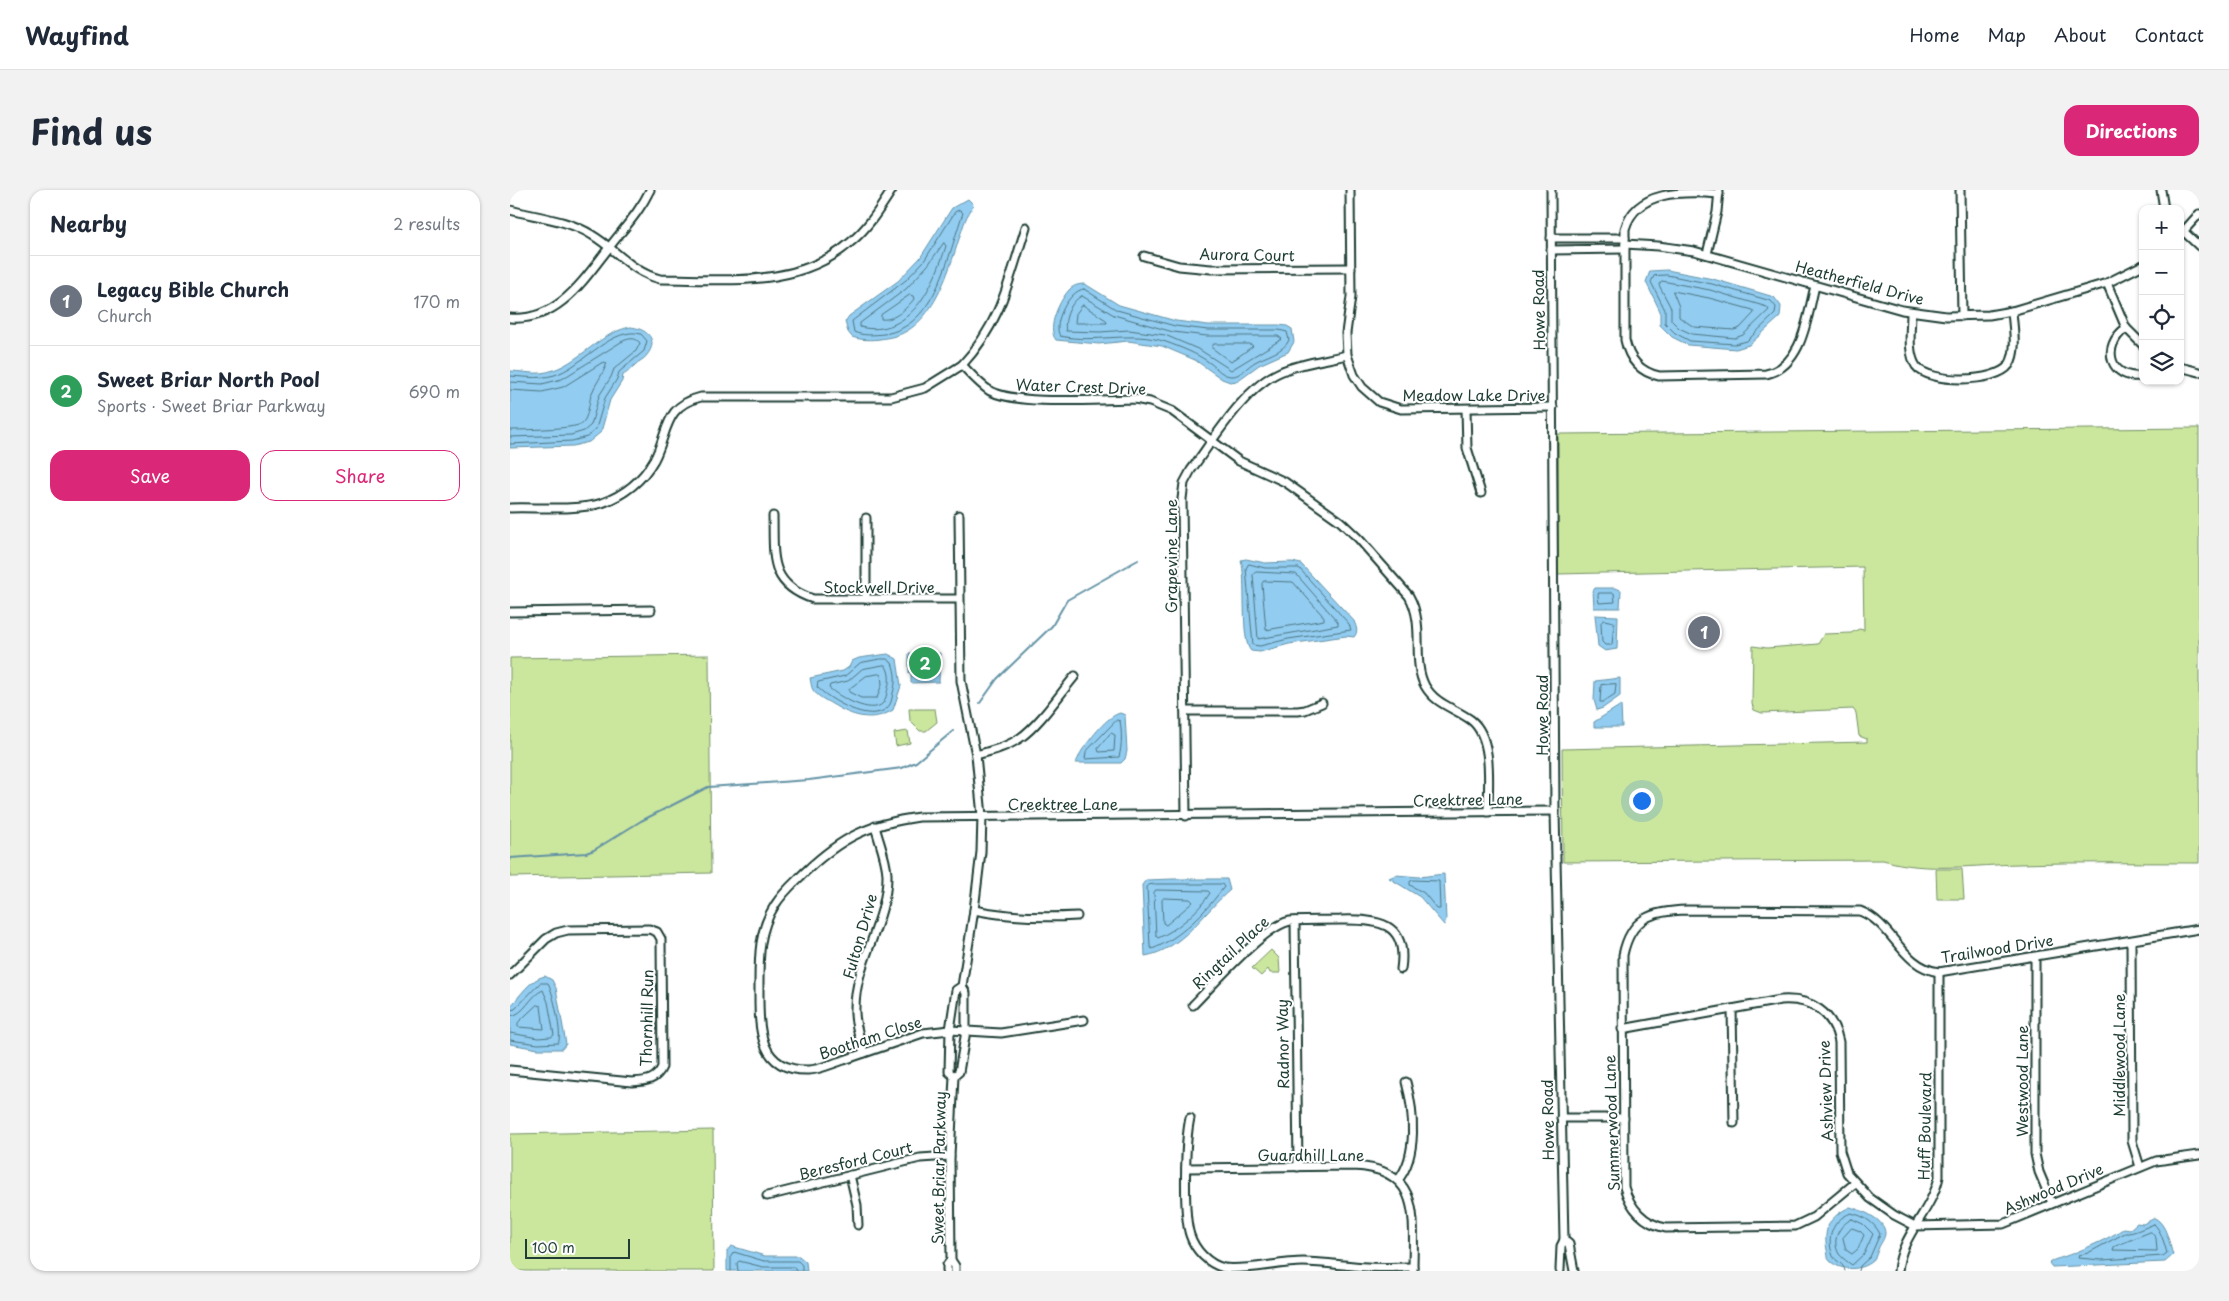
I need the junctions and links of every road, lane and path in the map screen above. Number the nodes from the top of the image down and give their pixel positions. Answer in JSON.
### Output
{"nodes":[{"id":1,"x":650,"y":190,"type":"edge"},
{"id":2,"x":892,"y":190,"type":"edge"},
{"id":3,"x":1350,"y":190,"type":"edge"},
{"id":4,"x":1551,"y":190,"type":"edge"},
{"id":5,"x":1960,"y":190,"type":"edge"},
{"id":6,"x":2161,"y":190,"type":"edge"},
{"id":7,"x":1719,"y":192,"type":"edge"},
{"id":8,"x":2163,"y":205,"type":"edge"},
{"id":9,"x":510,"y":210,"type":"edge"},
{"id":10,"x":2199,"y":214,"type":"edge"},
{"id":11,"x":1026,"y":227,"type":"dead end"},
{"id":12,"x":2184,"y":229,"type":"edge"},
{"id":13,"x":2184,"y":234,"type":"edge"},
{"id":14,"x":1551,"y":238,"type":"junction"},
{"id":15,"x":1625,"y":244,"type":"junction"},
{"id":16,"x":2199,"y":246,"type":"edge"},
{"id":17,"x":608,"y":248,"type":"junction"},
{"id":18,"x":1551,"y":250,"type":"junction"},
{"id":19,"x":1707,"y":254,"type":"junction"},
{"id":20,"x":1144,"y":256,"type":"dead end"},
{"id":21,"x":2139,"y":267,"type":"edge"},
{"id":22,"x":1351,"y":268,"type":"junction"},
{"id":23,"x":2107,"y":283,"type":"junction"},
{"id":24,"x":1815,"y":286,"type":"junction"},
{"id":25,"x":2012,"y":311,"type":"junction"},
{"id":26,"x":1911,"y":312,"type":"junction"},
{"id":27,"x":1962,"y":316,"type":"junction"},
{"id":28,"x":510,"y":318,"type":"edge"},
{"id":29,"x":2126,"y":328,"type":"junction"},
{"id":30,"x":2139,"y":341,"type":"edge"},
{"id":31,"x":1347,"y":355,"type":"junction"},
{"id":32,"x":962,"y":365,"type":"junction"},
{"id":33,"x":2184,"y":368,"type":"edge"},
{"id":34,"x":2199,"y":372,"type":"edge"},
{"id":35,"x":2139,"y":376,"type":"edge"},
{"id":36,"x":1553,"y":407,"type":"junction"},
{"id":37,"x":1466,"y":409,"type":"junction"},
{"id":38,"x":1212,"y":442,"type":"junction"},
{"id":39,"x":1481,"y":493,"type":"dead end"},
{"id":40,"x":510,"y":508,"type":"edge"},
{"id":41,"x":959,"y":515,"type":"dead end"},
{"id":42,"x":773,"y":516,"type":"dead end"},
{"id":43,"x":866,"y":518,"type":"dead end"},
{"id":44,"x":866,"y":599,"type":"junction"},
{"id":45,"x":959,"y":599,"type":"junction"},
{"id":46,"x":651,"y":610,"type":"dead end"},
{"id":47,"x":510,"y":612,"type":"edge"},
{"id":48,"x":1075,"y":676,"type":"dead end"},
{"id":49,"x":1322,"y":703,"type":"dead end"},
{"id":50,"x":1185,"y":711,"type":"junction"},
{"id":51,"x":976,"y":755,"type":"junction"},
{"id":52,"x":1555,"y":811,"type":"junction"},
{"id":53,"x":1488,"y":812,"type":"junction"},
{"id":54,"x":982,"y":816,"type":"junction"},
{"id":55,"x":1186,"y":816,"type":"junction"},
{"id":56,"x":874,"y":826,"type":"junction"},
{"id":57,"x":974,"y":910,"type":"junction"},
{"id":58,"x":1077,"y":916,"type":"dead end"},
{"id":59,"x":1643,"y":920,"type":"joint"},
{"id":60,"x":1294,"y":921,"type":"junction"},
{"id":61,"x":2199,"y":929,"type":"edge"},
{"id":62,"x":2131,"y":941,"type":"junction"},
{"id":63,"x":2035,"y":957,"type":"junction"},
{"id":64,"x":1401,"y":969,"type":"dead end"},
{"id":65,"x":1938,"y":972,"type":"junction"},
{"id":66,"x":510,"y":975,"type":"edge"},
{"id":67,"x":962,"y":986,"type":"junction"},
{"id":68,"x":1194,"y":1005,"type":"dead end"},
{"id":69,"x":1732,"y":1009,"type":"junction"},
{"id":70,"x":1084,"y":1020,"type":"dead end"},
{"id":71,"x":1622,"y":1029,"type":"junction"},
{"id":72,"x":950,"y":1030,"type":"junction"},
{"id":73,"x":966,"y":1031,"type":"junction"},
{"id":74,"x":864,"y":1053,"type":"junction"},
{"id":75,"x":785,"y":1065,"type":"joint"},
{"id":76,"x":510,"y":1070,"type":"edge"},
{"id":77,"x":954,"y":1076,"type":"junction"},
{"id":78,"x":1406,"y":1082,"type":"dead end"},
{"id":79,"x":1190,"y":1118,"type":"dead end"},
{"id":80,"x":1561,"y":1118,"type":"junction"},
{"id":81,"x":1624,"y":1118,"type":"junction"},
{"id":82,"x":1734,"y":1124,"type":"dead end"},
{"id":83,"x":2199,"y":1155,"type":"edge"},
{"id":84,"x":950,"y":1156,"type":"junction"},
{"id":85,"x":1298,"y":1167,"type":"junction"},
{"id":86,"x":2140,"y":1167,"type":"junction"},
{"id":87,"x":1186,"y":1168,"type":"junction"},
{"id":88,"x":850,"y":1175,"type":"junction"},
{"id":89,"x":1398,"y":1180,"type":"junction"},
{"id":90,"x":1855,"y":1183,"type":"junction"},
{"id":91,"x":767,"y":1196,"type":"dead end"},
{"id":92,"x":2052,"y":1203,"type":"junction"},
{"id":93,"x":858,"y":1225,"type":"dead end"},
{"id":94,"x":1915,"y":1226,"type":"junction"},
{"id":95,"x":1564,"y":1240,"type":"junction"},
{"id":96,"x":951,"y":1260,"type":"junction"},
{"id":97,"x":1413,"y":1269,"type":"edge"},
{"id":98,"x":1559,"y":1270,"type":"edge"},
{"id":99,"x":946,"y":1271,"type":"edge"},
{"id":100,"x":956,"y":1271,"type":"edge"},
{"id":101,"x":1573,"y":1271,"type":"edge"},
{"id":102,"x":1898,"y":1271,"type":"edge"}],
"edges":[{"from":1,"to":17,"type":"street"},
{"from":2,"to":17,"type":"street"},
{"from":3,"to":22,"type":"street","name":"Meadow Lake Drive"},
{"from":4,"to":14,"type":"street","name":"Howe Road"},
{"from":5,"to":27,"type":"street"},
{"from":6,"to":8,"type":"street"},
{"from":7,"to":15,"type":"street"},
{"from":7,"to":19,"type":"street"},
{"from":9,"to":17,"type":"street"},
{"from":10,"to":12,"type":"street"},
{"from":11,"to":32,"type":"street"},
{"from":13,"to":16,"type":"street"},
{"from":14,"to":15,"type":"street","name":"Heatherfield Drive"},
{"from":14,"to":18,"type":"street","name":"Howe Road"},
{"from":15,"to":18,"type":"street","name":"Heatherfield Drive"},
{"from":15,"to":19,"type":"street","name":"Heatherfield Drive"},
{"from":15,"to":24,"type":"street"},
{"from":17,"to":28,"type":"street"},
{"from":18,"to":36,"type":"street","name":"Howe Road"},
{"from":19,"to":24,"type":"street","name":"Heatherfield Drive"},
{"from":20,"to":22,"type":"street","name":"Aurora Court"},
{"from":21,"to":23,"type":"street","name":"Heatherfield Drive"},
{"from":22,"to":31,"type":"street","name":"Meadow Lake Drive"},
{"from":23,"to":25,"type":"street","name":"Heatherfield Drive"},
{"from":23,"to":29,"type":"street"},
{"from":24,"to":26,"type":"street","name":"Heatherfield Drive"},
{"from":25,"to":26,"type":"street"},
{"from":25,"to":27,"type":"street","name":"Heatherfield Drive"},
{"from":26,"to":27,"type":"street","name":"Heatherfield Drive"},
{"from":29,"to":30,"type":"street"},
{"from":29,"to":35,"type":"street"},
{"from":31,"to":37,"type":"street","name":"Meadow Lake Drive"},
{"from":31,"to":38,"type":"street","name":"Grapevine Lane"},
{"from":32,"to":38,"type":"street","name":"Water Crest Drive"},
{"from":32,"to":40,"type":"street"},
{"from":33,"to":34,"type":"street"},
{"from":36,"to":37,"type":"street","name":"Meadow Lake Drive"},
{"from":36,"to":52,"type":"street","name":"Howe Road"},
{"from":37,"to":39,"type":"street"},
{"from":38,"to":50,"type":"street","name":"Grapevine Lane"},
{"from":38,"to":53,"type":"street","name":"Water Crest Drive"},
{"from":41,"to":45,"type":"street","name":"Sweet Briar Parkway"},
{"from":42,"to":44,"type":"street","name":"Stockwell Drive"},
{"from":43,"to":44,"type":"street"},
{"from":44,"to":45,"type":"street","name":"Stockwell Drive"},
{"from":45,"to":51,"type":"street","name":"Sweet Briar Parkway"},
{"from":46,"to":47,"type":"street"},
{"from":48,"to":51,"type":"street"},
{"from":49,"to":50,"type":"street"},
{"from":50,"to":55,"type":"street","name":"Grapevine Lane"},
{"from":51,"to":54,"type":"street","name":"Sweet Briar Parkway"},
{"from":52,"to":53,"type":"street","name":"Creektree Lane"},
{"from":52,"to":80,"type":"street","name":"Howe Road"},
{"from":53,"to":55,"type":"street","name":"Creektree Lane"},
{"from":54,"to":55,"type":"street","name":"Creektree Lane"},
{"from":54,"to":56,"type":"street","name":"Creektree Lane"},
{"from":54,"to":57,"type":"street","name":"Sweet Briar Parkway"},
{"from":56,"to":74,"type":"street","name":"Fulton Drive"},
{"from":56,"to":75,"type":"street","name":"Creektree Lane"},
{"from":57,"to":58,"type":"street"},
{"from":57,"to":67,"type":"street","name":"Sweet Briar Parkway"},
{"from":59,"to":65,"type":"street","name":"Trailwood Drive"},
{"from":59,"to":71,"type":"street","name":"Summerwood Lane"},
{"from":60,"to":64,"type":"street","name":"Ringtail Place"},
{"from":60,"to":68,"type":"street","name":"Ringtail Place"},
{"from":60,"to":85,"type":"street","name":"Radnor Way"},
{"from":61,"to":62,"type":"street","name":"Trailwood Drive"},
{"from":62,"to":63,"type":"street","name":"Trailwood Drive"},
{"from":62,"to":86,"type":"street","name":"Middlewood Lane"},
{"from":63,"to":65,"type":"street","name":"Trailwood Drive"},
{"from":63,"to":92,"type":"street","name":"Westwood Lane"},
{"from":65,"to":94,"type":"street","name":"Huff Boulevard"},
{"from":66,"to":76,"type":"street","name":"Thornhill Run"},
{"from":67,"to":72,"type":"street","name":"Sweet Briar Parkway"},
{"from":67,"to":73,"type":"street","name":"Sweet Briar Parkway"},
{"from":69,"to":71,"type":"street","name":"Ashview Drive"},
{"from":69,"to":82,"type":"street"},
{"from":69,"to":90,"type":"street","name":"Ashview Drive"},
{"from":70,"to":73,"type":"street","name":"Bootham Close"},
{"from":71,"to":81,"type":"street","name":"Summerwood Lane"},
{"from":72,"to":73,"type":"street","name":"Bootham Close"},
{"from":72,"to":74,"type":"street","name":"Bootham Close"},
{"from":72,"to":77,"type":"street","name":"Sweet Briar Parkway"},
{"from":73,"to":77,"type":"street","name":"Sweet Briar Parkway"},
{"from":74,"to":75,"type":"street","name":"Bootham Close"},
{"from":77,"to":84,"type":"street","name":"Sweet Briar Parkway"},
{"from":78,"to":89,"type":"street"},
{"from":79,"to":87,"type":"street"},
{"from":80,"to":81,"type":"street"},
{"from":80,"to":95,"type":"street","name":"Howe Road"},
{"from":81,"to":90,"type":"street","name":"Summerwood Lane"},
{"from":83,"to":86,"type":"street","name":"Ashwood Drive"},
{"from":84,"to":88,"type":"street","name":"Beresford Court"},
{"from":84,"to":96,"type":"street","name":"Sweet Briar Parkway"},
{"from":85,"to":87,"type":"street","name":"Guardhill Lane"},
{"from":85,"to":89,"type":"street","name":"Guardhill Lane"},
{"from":86,"to":92,"type":"street","name":"Ashwood Drive"},
{"from":87,"to":97,"type":"street"},
{"from":88,"to":91,"type":"street","name":"Beresford Court"},
{"from":88,"to":93,"type":"street"},
{"from":89,"to":97,"type":"street"},
{"from":90,"to":94,"type":"street","name":"Ashview Drive"},
{"from":92,"to":94,"type":"street","name":"Ashwood Drive"},
{"from":94,"to":102,"type":"street","name":"Huff Boulevard"},
{"from":95,"to":98,"type":"street","name":"Howe Road"},
{"from":95,"to":101,"type":"street","name":"Howe Road"},
{"from":96,"to":99,"type":"street","name":"Sweet Briar Parkway"},
{"from":96,"to":100,"type":"street","name":"Sweet Briar Parkway"},
{"from":98,"to":101,"type":"street"}]}
